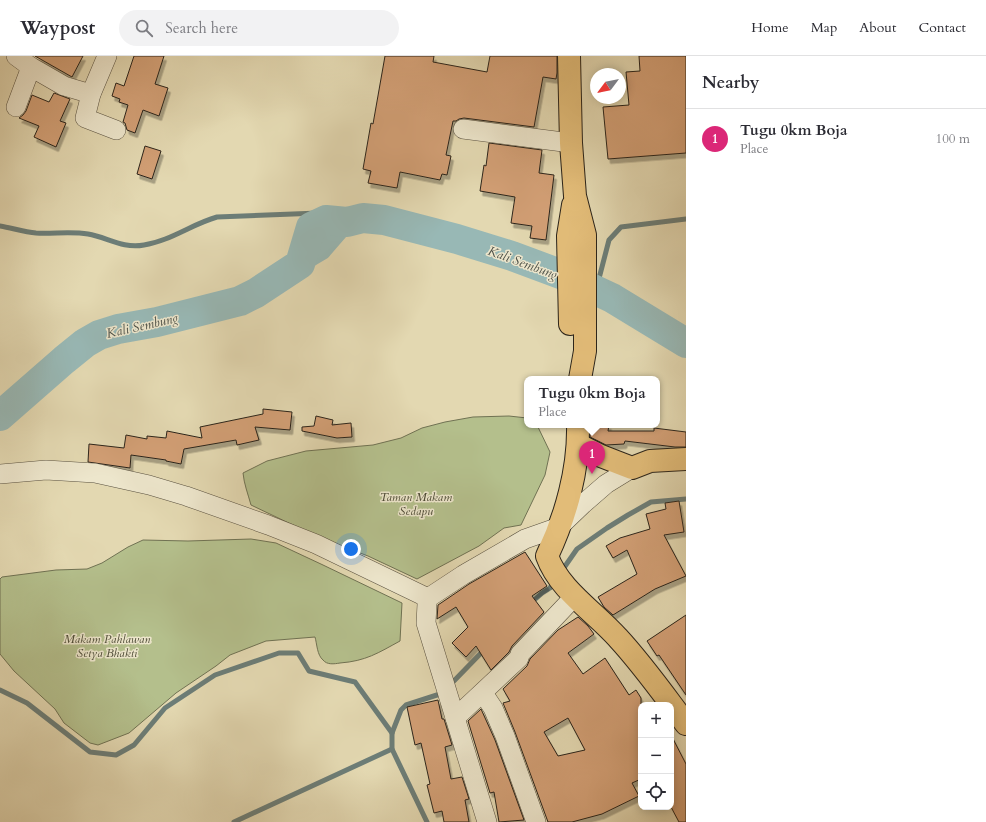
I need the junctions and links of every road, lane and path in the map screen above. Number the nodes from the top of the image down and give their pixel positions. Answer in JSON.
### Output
{"nodes":[{"id":1,"x":107,"y":56,"type":"edge"},
{"id":2,"x":569,"y":56,"type":"edge"},
{"id":3,"x":24,"y":62,"type":"edge"},
{"id":4,"x":91,"y":94,"type":"junction"},
{"id":5,"x":16,"y":107,"type":"dead end"},
{"id":6,"x":463,"y":129,"type":"dead end"},
{"id":7,"x":116,"y":130,"type":"dead end"},
{"id":8,"x":571,"y":143,"type":"junction"},
{"id":9,"x":578,"y":351,"type":"junction"},
{"id":10,"x":576,"y":376,"type":"edge"},
{"id":11,"x":580,"y":376,"type":"edge"},
{"id":12,"x":579,"y":435,"type":"edge"},
{"id":13,"x":686,"y":458,"type":"edge"},
{"id":14,"x":632,"y":468,"type":"junction"},
{"id":15,"x":0,"y":474,"type":"edge"},
{"id":16,"x":559,"y":527,"type":"junction"},
{"id":17,"x":574,"y":595,"type":"junction"},
{"id":18,"x":428,"y":598,"type":"junction"},
{"id":19,"x":483,"y":692,"type":"junction"},
{"id":20,"x":454,"y":713,"type":"junction"},
{"id":21,"x":686,"y":724,"type":"edge"},
{"id":22,"x":487,"y":822,"type":"edge"},
{"id":23,"x":536,"y":822,"type":"edge"}],
"edges":[{"from":1,"to":4,"type":"street"},
{"from":2,"to":8,"type":"main road"},
{"from":3,"to":4,"type":"street"},
{"from":3,"to":5,"type":"street"},
{"from":4,"to":7,"type":"street"},
{"from":6,"to":8,"type":"street"},
{"from":8,"to":9,"type":"main road"},
{"from":9,"to":10,"type":"main road"},
{"from":9,"to":11,"type":"main road"},
{"from":12,"to":14,"type":"main road"},
{"from":12,"to":16,"type":"main road"},
{"from":13,"to":14,"type":"main road"},
{"from":14,"to":16,"type":"street"},
{"from":15,"to":18,"type":"street"},
{"from":16,"to":17,"type":"main road"},
{"from":16,"to":18,"type":"street"},
{"from":17,"to":19,"type":"street"},
{"from":17,"to":21,"type":"main road"},
{"from":18,"to":20,"type":"street"},
{"from":19,"to":20,"type":"street"},
{"from":19,"to":23,"type":"street"},
{"from":20,"to":22,"type":"street"}]}
